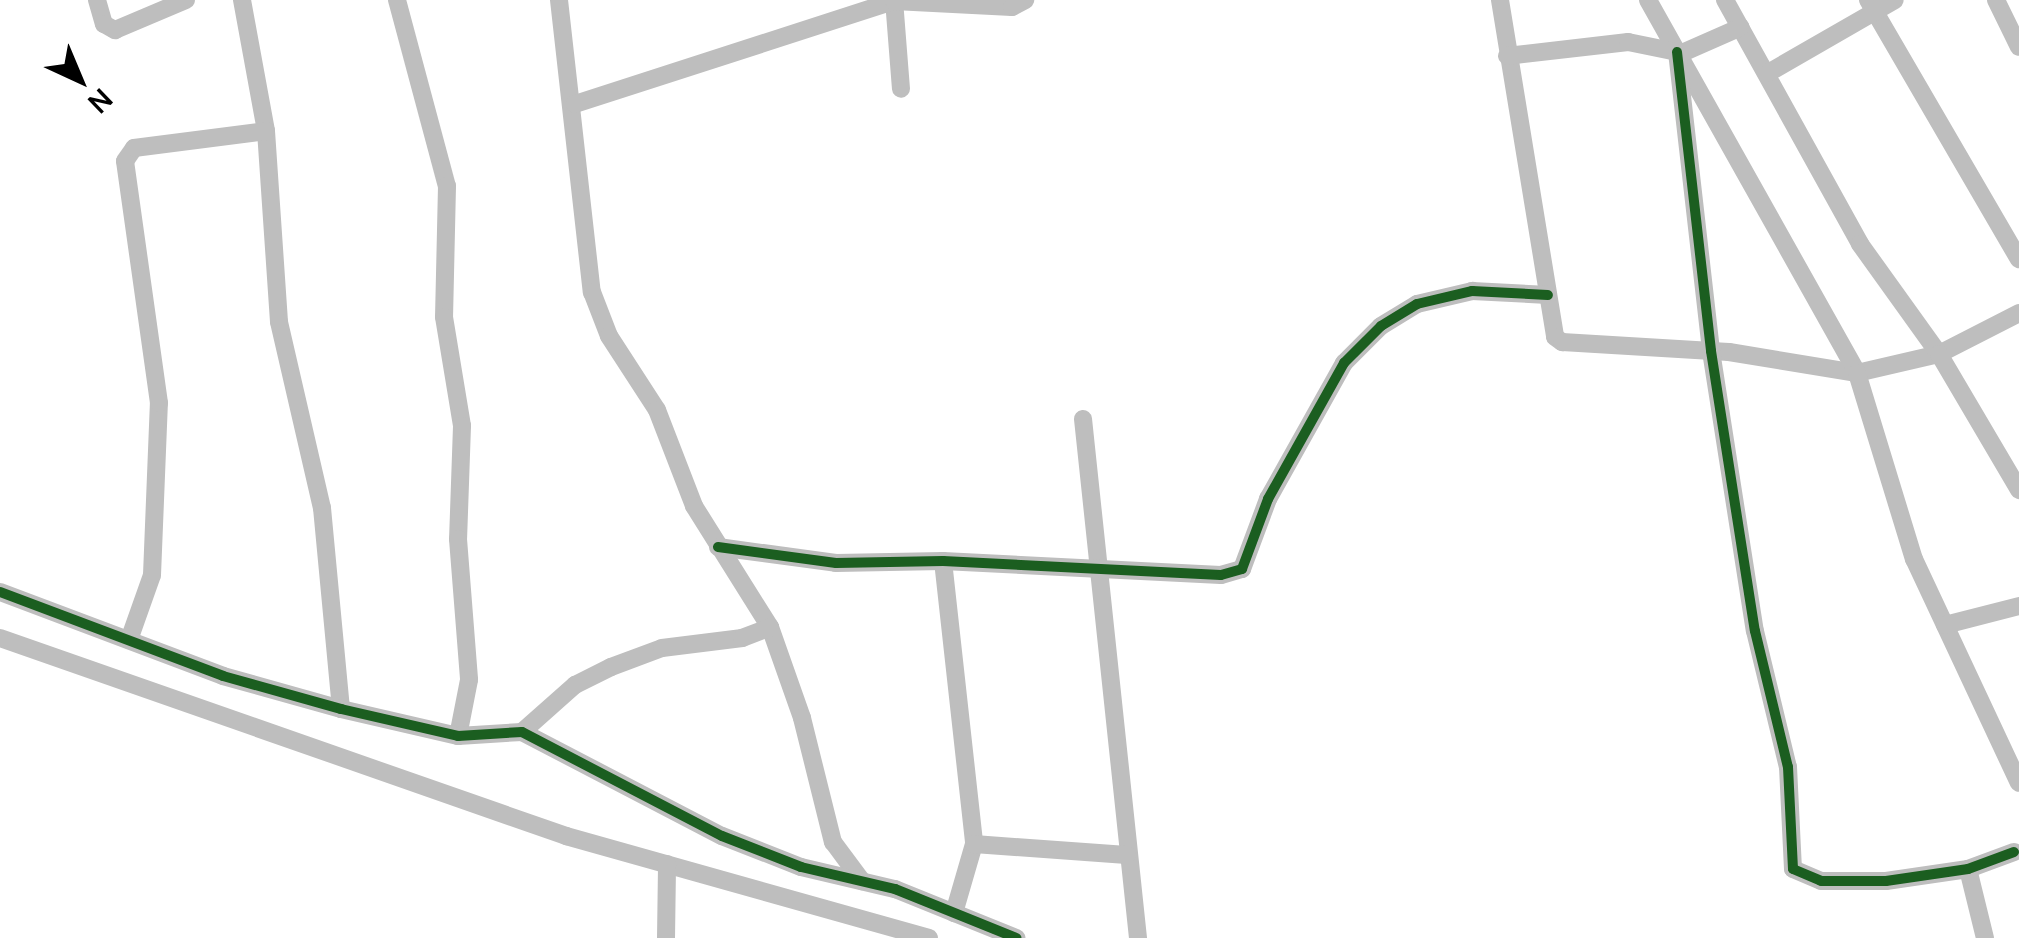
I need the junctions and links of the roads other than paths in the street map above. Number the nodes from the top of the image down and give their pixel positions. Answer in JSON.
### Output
{"nodes":[{"id":1,"x":97,"y":0,"type":"edge"},
{"id":2,"x":186,"y":0,"type":"edge"},
{"id":3,"x":242,"y":0,"type":"edge"},
{"id":4,"x":397,"y":0,"type":"edge"},
{"id":5,"x":559,"y":0,"type":"edge"},
{"id":6,"x":894,"y":0,"type":"edge"},
{"id":7,"x":1025,"y":0,"type":"edge"},
{"id":8,"x":1500,"y":0,"type":"edge"},
{"id":9,"x":1648,"y":0,"type":"edge"},
{"id":10,"x":1725,"y":0,"type":"edge"},
{"id":11,"x":1894,"y":0,"type":"edge"},
{"id":12,"x":1996,"y":0,"type":"edge"},
{"id":13,"x":1872,"y":6,"type":"edge"},
{"id":14,"x":1741,"y":27,"type":"junction"},
{"id":15,"x":2019,"y":47,"type":"edge"},
{"id":16,"x":1679,"y":53,"type":"junction"},
{"id":17,"x":1507,"y":56,"type":"junction"},
{"id":18,"x":1768,"y":73,"type":"junction"},
{"id":19,"x":901,"y":89,"type":"dead end"},
{"id":20,"x":575,"y":104,"type":"junction"},
{"id":21,"x":266,"y":131,"type":"junction"},
{"id":22,"x":2019,"y":259,"type":"edge"},
{"id":23,"x":1548,"y":296,"type":"junction"},
{"id":24,"x":2019,"y":312,"type":"edge"},
{"id":25,"x":1711,"y":350,"type":"junction"},
{"id":26,"x":1939,"y":354,"type":"junction"},
{"id":27,"x":1857,"y":372,"type":"junction"},
{"id":28,"x":1083,"y":420,"type":"dead end"},
{"id":29,"x":2016,"y":481,"type":"edge"},
{"id":30,"x":718,"y":546,"type":"junction"},
{"id":31,"x":943,"y":562,"type":"junction"},
{"id":32,"x":1102,"y":569,"type":"junction"},
{"id":33,"x":0,"y":592,"type":"edge"},
{"id":34,"x":2019,"y":606,"type":"edge"},
{"id":35,"x":1945,"y":625,"type":"junction"},
{"id":36,"x":770,"y":628,"type":"junction"},
{"id":37,"x":0,"y":638,"type":"edge"},
{"id":38,"x":129,"y":640,"type":"junction"},
{"id":39,"x":341,"y":709,"type":"junction"},
{"id":40,"x":522,"y":732,"type":"junction"},
{"id":41,"x":458,"y":736,"type":"junction"},
{"id":42,"x":2011,"y":741,"type":"edge"},
{"id":43,"x":2019,"y":783,"type":"edge"},
{"id":44,"x":974,"y":844,"type":"junction"},
{"id":45,"x":2017,"y":848,"type":"edge"},
{"id":46,"x":1127,"y":855,"type":"junction"},
{"id":47,"x":667,"y":864,"type":"junction"},
{"id":48,"x":1968,"y":870,"type":"junction"},
{"id":49,"x":863,"y":882,"type":"junction"},
{"id":50,"x":954,"y":913,"type":"junction"},
{"id":51,"x":666,"y":938,"type":"edge"},
{"id":52,"x":929,"y":938,"type":"edge"},
{"id":53,"x":1016,"y":938,"type":"edge"},
{"id":54,"x":1138,"y":938,"type":"edge"},
{"id":55,"x":1985,"y":938,"type":"edge"}],
"edges":[{"from":1,"to":2,"type":"street"},
{"from":3,"to":21,"type":"street"},
{"from":4,"to":41,"type":"street"},
{"from":5,"to":20,"type":"street"},
{"from":6,"to":7,"type":"street"},
{"from":6,"to":19,"type":"street"},
{"from":6,"to":20,"type":"street"},
{"from":8,"to":17,"type":"street"},
{"from":9,"to":16,"type":"street"},
{"from":10,"to":14,"type":"street"},
{"from":11,"to":13,"type":"street"},
{"from":12,"to":15,"type":"street"},
{"from":13,"to":18,"type":"street"},
{"from":13,"to":22,"type":"street"},
{"from":14,"to":16,"type":"street"},
{"from":14,"to":18,"type":"street"},
{"from":16,"to":17,"type":"street"},
{"from":16,"to":25,"type":"street"},
{"from":16,"to":27,"type":"street"},
{"from":17,"to":23,"type":"street"},
{"from":18,"to":26,"type":"street"},
{"from":20,"to":30,"type":"street"},
{"from":21,"to":38,"type":"street"},
{"from":21,"to":39,"type":"street"},
{"from":23,"to":25,"type":"street"},
{"from":23,"to":32,"type":"street"},
{"from":24,"to":26,"type":"street"},
{"from":25,"to":27,"type":"street"},
{"from":25,"to":48,"type":"street"},
{"from":26,"to":27,"type":"street"},
{"from":26,"to":29,"type":"street"},
{"from":27,"to":35,"type":"street"},
{"from":28,"to":32,"type":"street"},
{"from":30,"to":31,"type":"street"},
{"from":30,"to":36,"type":"street"},
{"from":31,"to":32,"type":"street"},
{"from":31,"to":44,"type":"street"},
{"from":32,"to":46,"type":"street"},
{"from":33,"to":38,"type":"street"},
{"from":34,"to":35,"type":"street"},
{"from":35,"to":42,"type":"street"},
{"from":36,"to":40,"type":"street"},
{"from":36,"to":49,"type":"street"},
{"from":37,"to":47,"type":"street"},
{"from":38,"to":39,"type":"street"},
{"from":39,"to":41,"type":"street"},
{"from":40,"to":41,"type":"street"},
{"from":40,"to":49,"type":"street"},
{"from":42,"to":43,"type":"street"},
{"from":44,"to":46,"type":"street"},
{"from":44,"to":50,"type":"street"},
{"from":45,"to":48,"type":"street"},
{"from":46,"to":54,"type":"street"},
{"from":47,"to":51,"type":"street"},
{"from":47,"to":52,"type":"street"},
{"from":48,"to":55,"type":"street"},
{"from":49,"to":50,"type":"street"},
{"from":50,"to":53,"type":"street"}]}
